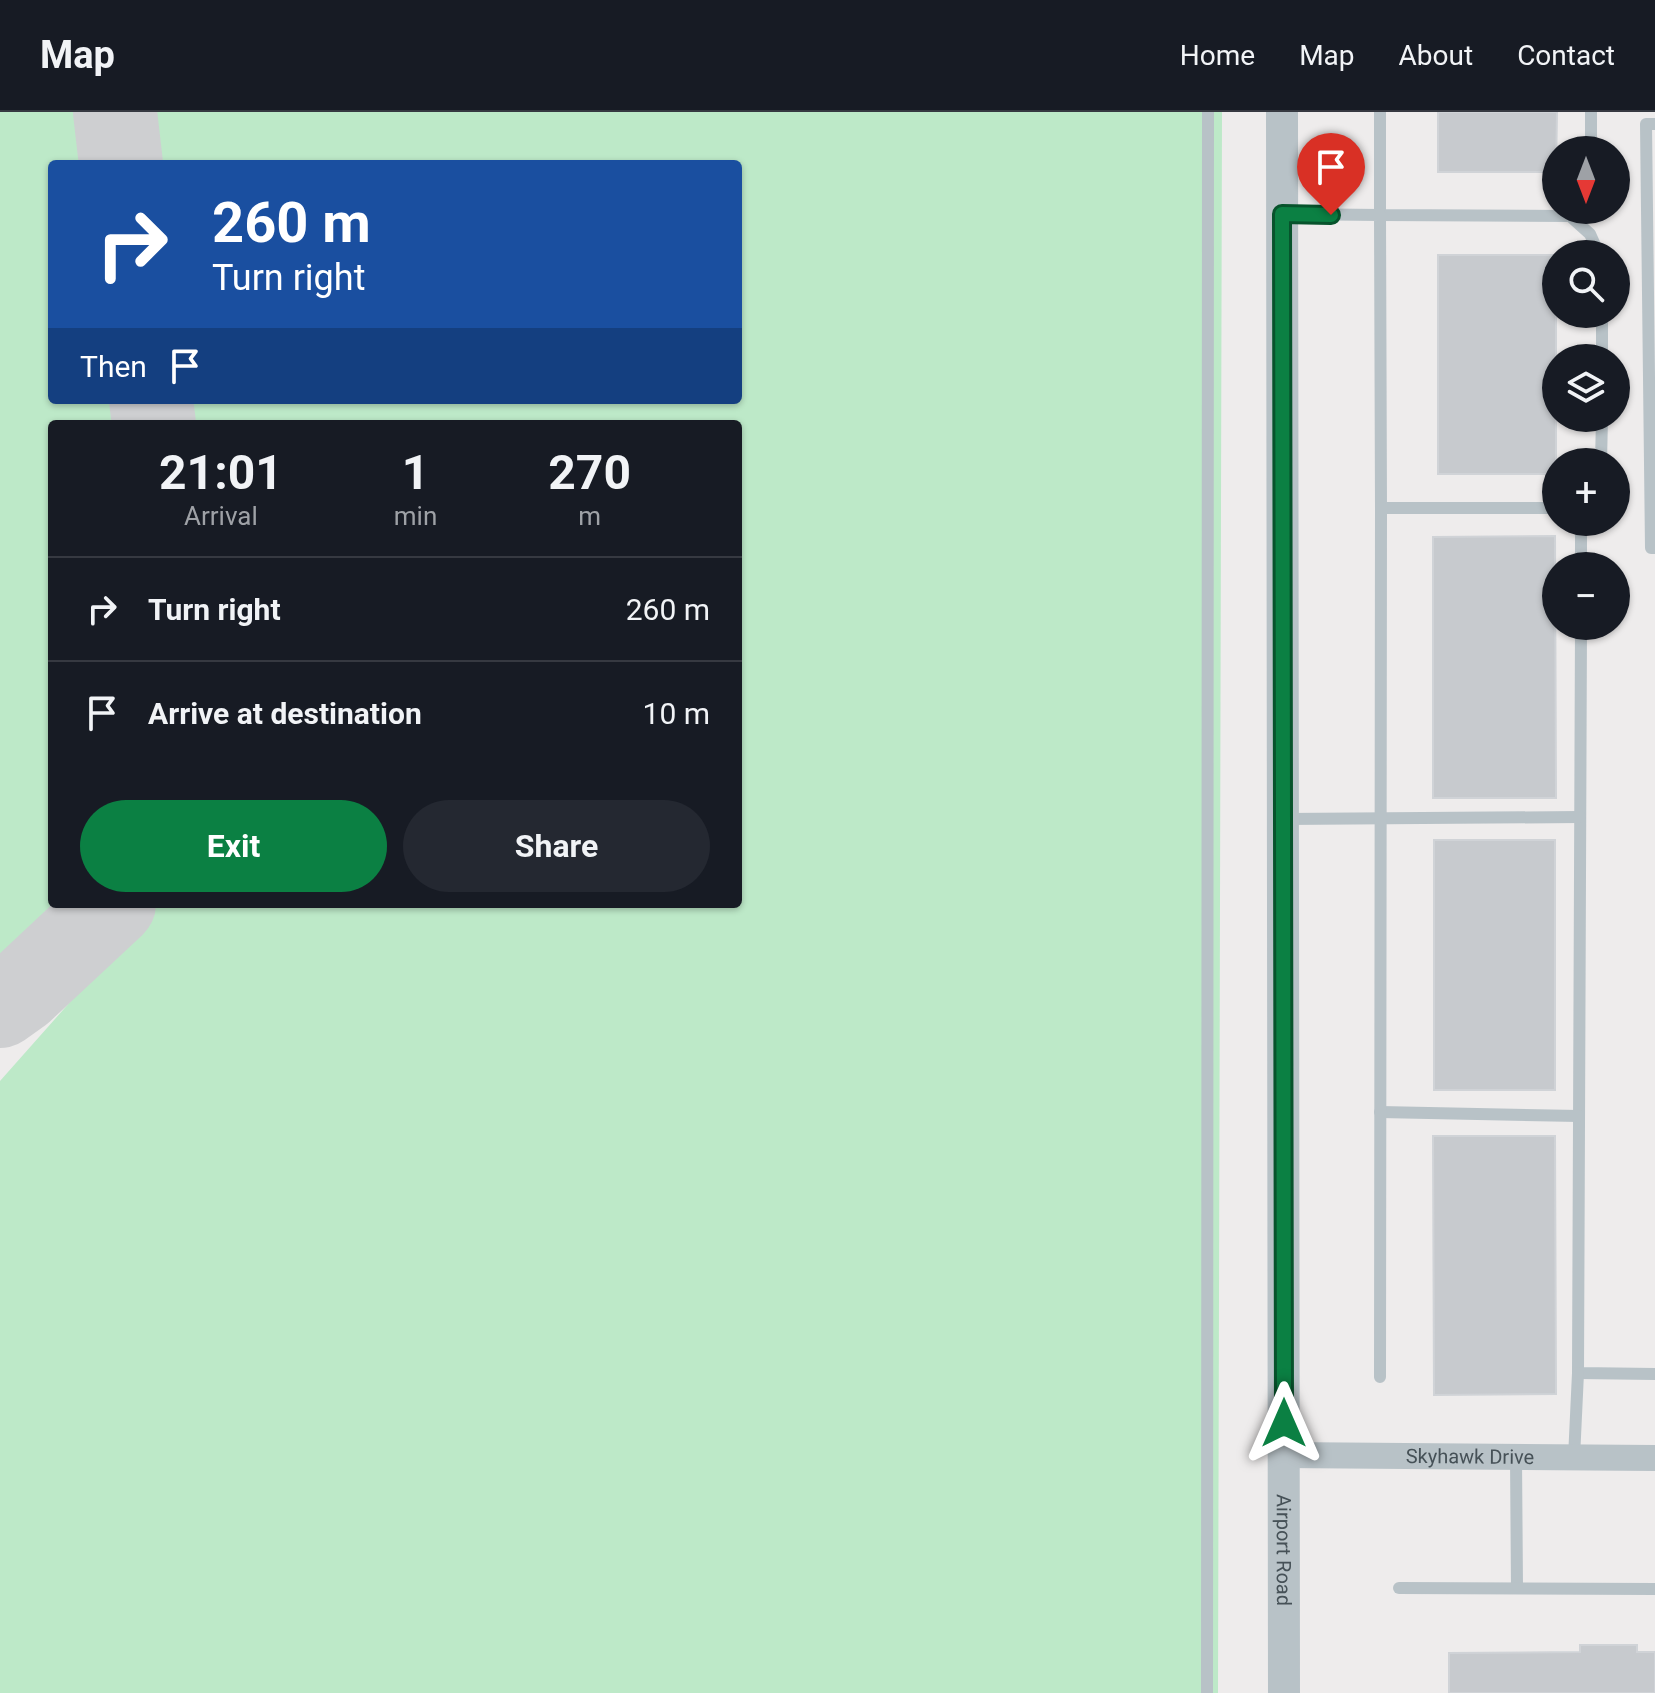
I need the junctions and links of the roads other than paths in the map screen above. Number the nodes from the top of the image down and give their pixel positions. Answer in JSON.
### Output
{"nodes":[{"id":1,"x":1208,"y":112,"type":"edge"},
{"id":2,"x":1282,"y":112,"type":"edge"},
{"id":3,"x":1380,"y":112,"type":"edge"},
{"id":4,"x":1591,"y":112,"type":"edge"},
{"id":5,"x":1655,"y":124,"type":"edge"},
{"id":6,"x":1591,"y":136,"type":"edge"},
{"id":7,"x":1282,"y":214,"type":"junction"},
{"id":8,"x":1380,"y":215,"type":"junction"},
{"id":9,"x":1542,"y":216,"type":"edge"},
{"id":10,"x":1381,"y":508,"type":"junction"},
{"id":11,"x":1542,"y":508,"type":"edge"},
{"id":12,"x":1655,"y":548,"type":"edge"},
{"id":13,"x":1581,"y":640,"type":"edge"},
{"id":14,"x":1580,"y":817,"type":"junction"},
{"id":15,"x":1380,"y":818,"type":"junction"},
{"id":16,"x":1284,"y":819,"type":"junction"},
{"id":17,"x":1380,"y":1112,"type":"junction"},
{"id":18,"x":1579,"y":1116,"type":"junction"},
{"id":19,"x":1578,"y":1373,"type":"junction"},
{"id":20,"x":1655,"y":1374,"type":"edge"},
{"id":21,"x":1380,"y":1377,"type":"dead end"},
{"id":22,"x":1284,"y":1455,"type":"junction"},
{"id":23,"x":1516,"y":1457,"type":"junction"},
{"id":24,"x":1574,"y":1458,"type":"junction"},
{"id":25,"x":1655,"y":1458,"type":"edge"},
{"id":26,"x":1399,"y":1588,"type":"dead end"},
{"id":27,"x":1517,"y":1588,"type":"junction"},
{"id":28,"x":1655,"y":1589,"type":"edge"},
{"id":29,"x":1207,"y":1693,"type":"edge"},
{"id":30,"x":1284,"y":1693,"type":"edge"}],
"edges":[{"from":1,"to":29,"type":"lane"},
{"from":2,"to":7,"type":"street","name":"Airport Road"},
{"from":3,"to":8,"type":"lane"},
{"from":4,"to":6,"type":"lane"},
{"from":5,"to":12,"type":"lane"},
{"from":7,"to":8,"type":"lane"},
{"from":7,"to":16,"type":"street","name":"Airport Road"},
{"from":8,"to":9,"type":"lane"},
{"from":8,"to":10,"type":"lane"},
{"from":10,"to":11,"type":"lane"},
{"from":10,"to":15,"type":"lane"},
{"from":13,"to":14,"type":"lane"},
{"from":14,"to":15,"type":"lane"},
{"from":14,"to":18,"type":"lane"},
{"from":15,"to":16,"type":"lane"},
{"from":15,"to":17,"type":"lane"},
{"from":16,"to":22,"type":"street","name":"Airport Road"},
{"from":17,"to":18,"type":"lane"},
{"from":17,"to":21,"type":"lane"},
{"from":18,"to":19,"type":"lane"},
{"from":19,"to":20,"type":"lane"},
{"from":19,"to":24,"type":"lane"},
{"from":22,"to":23,"type":"street","name":"Skyhawk Drive"},
{"from":22,"to":30,"type":"street","name":"Airport Road"},
{"from":23,"to":24,"type":"street","name":"Skyhawk Drive"},
{"from":23,"to":27,"type":"lane"},
{"from":24,"to":25,"type":"street","name":"Skyhawk Drive"},
{"from":26,"to":27,"type":"lane"},
{"from":27,"to":28,"type":"lane"}]}
